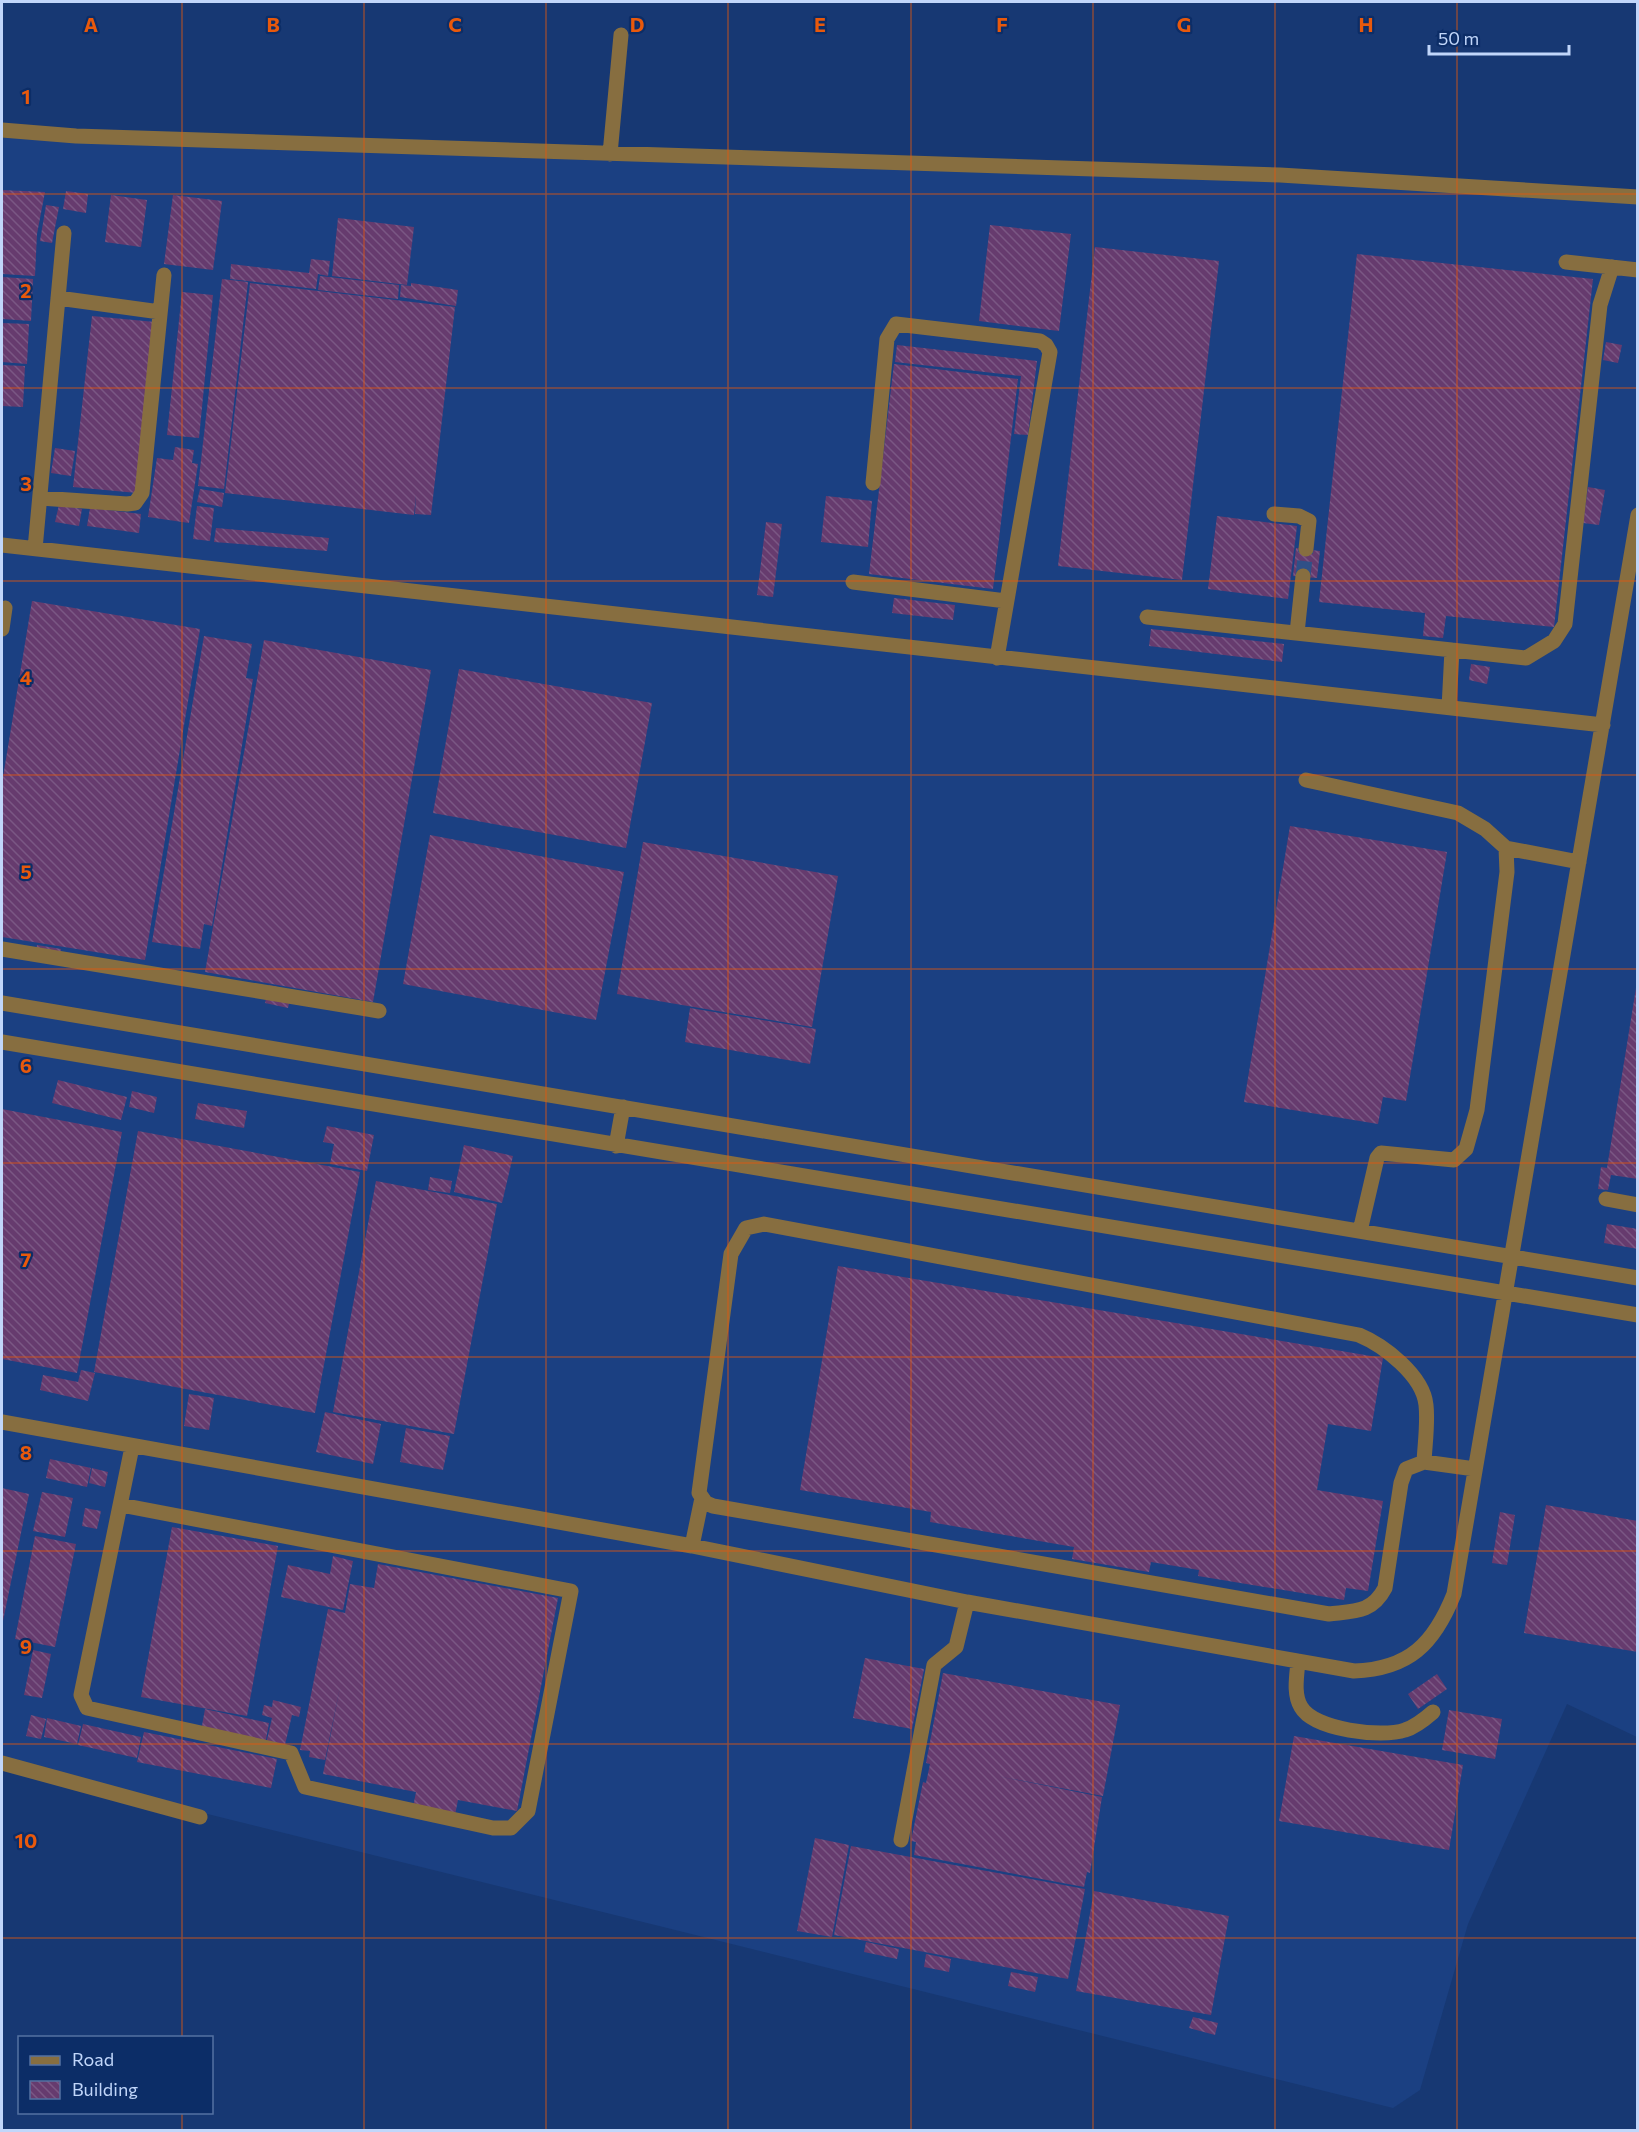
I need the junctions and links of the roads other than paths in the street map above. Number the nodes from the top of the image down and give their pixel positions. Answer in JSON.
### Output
{"nodes":[{"id":1,"x":621,"y":35,"type":"dead end"},
{"id":2,"x":2,"y":130,"type":"edge"},
{"id":3,"x":610,"y":154,"type":"junction"},
{"id":4,"x":1638,"y":197,"type":"edge"},
{"id":5,"x":64,"y":233,"type":"dead end"},
{"id":6,"x":1566,"y":262,"type":"dead end"},
{"id":7,"x":1612,"y":267,"type":"junction"},
{"id":8,"x":1638,"y":270,"type":"edge"},
{"id":9,"x":164,"y":275,"type":"dead end"},
{"id":10,"x":58,"y":298,"type":"junction"},
{"id":11,"x":160,"y":312,"type":"junction"},
{"id":12,"x":873,"y":483,"type":"dead end"},
{"id":13,"x":40,"y":498,"type":"junction"},
{"id":14,"x":1274,"y":514,"type":"dead end"},
{"id":15,"x":1638,"y":515,"type":"edge"},
{"id":16,"x":2,"y":545,"type":"edge"},
{"id":17,"x":35,"y":549,"type":"junction"},
{"id":18,"x":1306,"y":549,"type":"tunnel mouth"},
{"id":19,"x":1303,"y":576,"type":"tunnel mouth"},
{"id":20,"x":853,"y":582,"type":"dead end"},
{"id":21,"x":1006,"y":601,"type":"junction"},
{"id":22,"x":5,"y":608,"type":"dead end"},
{"id":23,"x":1147,"y":617,"type":"dead end"},
{"id":24,"x":2,"y":629,"type":"edge"},
{"id":25,"x":1297,"y":633,"type":"junction"},
{"id":26,"x":1452,"y":650,"type":"junction"},
{"id":27,"x":997,"y":658,"type":"junction"},
{"id":28,"x":1449,"y":708,"type":"junction"},
{"id":29,"x":1603,"y":725,"type":"junction"},
{"id":30,"x":1306,"y":780,"type":"dead end"},
{"id":31,"x":1506,"y":848,"type":"junction"},
{"id":32,"x":1579,"y":862,"type":"junction"},
{"id":33,"x":2,"y":949,"type":"edge"},
{"id":34,"x":2,"y":1004,"type":"edge"},
{"id":35,"x":379,"y":1011,"type":"dead end"},
{"id":36,"x":2,"y":1042,"type":"edge"},
{"id":37,"x":623,"y":1107,"type":"junction"},
{"id":38,"x":616,"y":1146,"type":"junction"},
{"id":39,"x":1606,"y":1199,"type":"dead end"},
{"id":40,"x":1638,"y":1205,"type":"edge"},
{"id":41,"x":1360,"y":1231,"type":"junction"},
{"id":42,"x":1511,"y":1257,"type":"junction"},
{"id":43,"x":1638,"y":1278,"type":"edge"},
{"id":44,"x":1505,"y":1293,"type":"junction"},
{"id":45,"x":1638,"y":1315,"type":"edge"},
{"id":46,"x":2,"y":1422,"type":"edge"},
{"id":47,"x":132,"y":1447,"type":"junction"},
{"id":48,"x":1424,"y":1462,"type":"junction"},
{"id":49,"x":1475,"y":1469,"type":"junction"},
{"id":50,"x":702,"y":1498,"type":"junction"},
{"id":51,"x":121,"y":1505,"type":"junction"},
{"id":52,"x":692,"y":1546,"type":"junction"},
{"id":53,"x":967,"y":1602,"type":"junction"},
{"id":54,"x":1298,"y":1661,"type":"junction"},
{"id":55,"x":1433,"y":1712,"type":"dead end"},
{"id":56,"x":2,"y":1762,"type":"edge"},
{"id":57,"x":200,"y":1817,"type":"dead end"},
{"id":58,"x":901,"y":1840,"type":"dead end"}],
"edges":[{"from":1,"to":3,"type":"street"},
{"from":2,"to":3,"type":"street"},
{"from":3,"to":4,"type":"street"},
{"from":5,"to":10,"type":"street"},
{"from":6,"to":7,"type":"street"},
{"from":7,"to":8,"type":"street"},
{"from":7,"to":26,"type":"street"},
{"from":9,"to":11,"type":"street"},
{"from":10,"to":11,"type":"street"},
{"from":10,"to":13,"type":"street"},
{"from":11,"to":13,"type":"street"},
{"from":12,"to":21,"type":"street"},
{"from":13,"to":17,"type":"street"},
{"from":14,"to":18,"type":"street"},
{"from":15,"to":29,"type":"street"},
{"from":16,"to":17,"type":"street"},
{"from":17,"to":27,"type":"street"},
{"from":19,"to":25,"type":"street"},
{"from":20,"to":21,"type":"street"},
{"from":21,"to":27,"type":"street"},
{"from":22,"to":24,"type":"street"},
{"from":23,"to":25,"type":"street"},
{"from":25,"to":26,"type":"street"},
{"from":26,"to":28,"type":"street"},
{"from":27,"to":28,"type":"street"},
{"from":28,"to":29,"type":"street"},
{"from":29,"to":32,"type":"street"},
{"from":30,"to":31,"type":"street"},
{"from":31,"to":32,"type":"street"},
{"from":31,"to":41,"type":"street"},
{"from":32,"to":42,"type":"street"},
{"from":33,"to":35,"type":"street"},
{"from":34,"to":37,"type":"street"},
{"from":36,"to":38,"type":"street"},
{"from":37,"to":38,"type":"street"},
{"from":37,"to":41,"type":"street"},
{"from":38,"to":44,"type":"street"},
{"from":39,"to":40,"type":"street"},
{"from":41,"to":42,"type":"street"},
{"from":42,"to":43,"type":"street"},
{"from":42,"to":44,"type":"street"},
{"from":44,"to":45,"type":"street"},
{"from":44,"to":49,"type":"street"},
{"from":46,"to":47,"type":"street"},
{"from":47,"to":51,"type":"street"},
{"from":47,"to":52,"type":"street"},
{"from":48,"to":49,"type":"street"},
{"from":48,"to":50,"type":"street"},
{"from":48,"to":50,"type":"street"},
{"from":49,"to":54,"type":"street"},
{"from":50,"to":52,"type":"street"},
{"from":51,"to":51,"type":"street"},
{"from":52,"to":53,"type":"street"},
{"from":53,"to":54,"type":"street"},
{"from":53,"to":58,"type":"street"},
{"from":54,"to":55,"type":"street"},
{"from":56,"to":57,"type":"street"}]}
